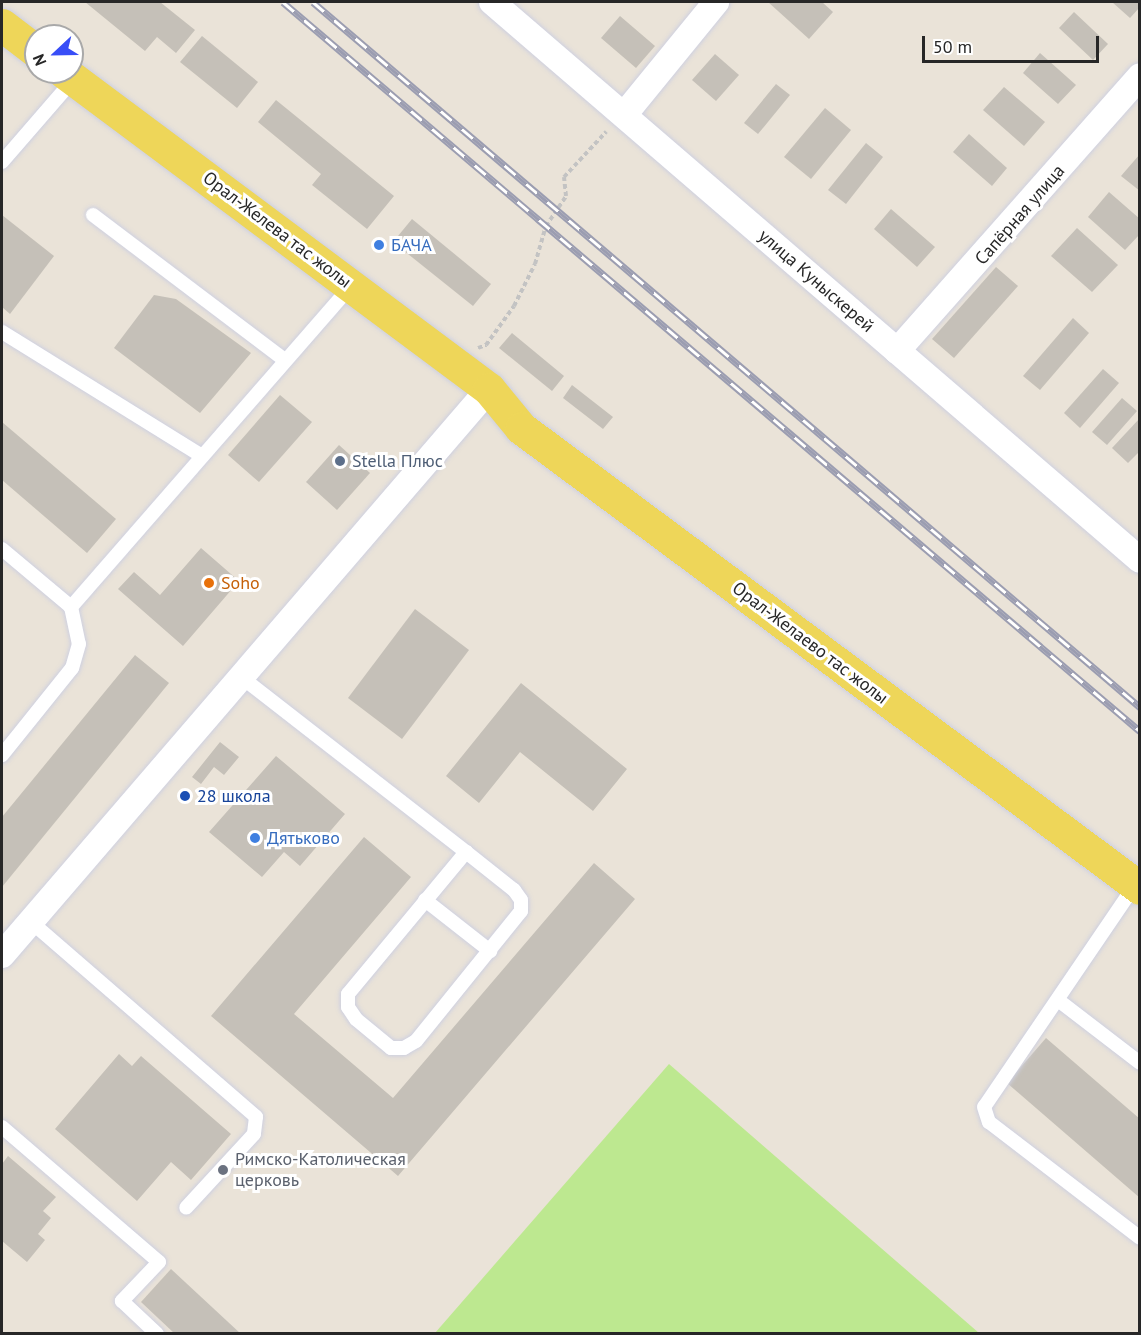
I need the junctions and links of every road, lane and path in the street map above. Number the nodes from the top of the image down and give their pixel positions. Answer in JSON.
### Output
{"nodes":[{"id":1,"x":492,"y":2,"type":"edge"},
{"id":2,"x":716,"y":2,"type":"edge"},
{"id":3,"x":2,"y":25,"type":"edge"},
{"id":4,"x":24,"y":42,"type":"edge"},
{"id":5,"x":1140,"y":76,"type":"edge"},
{"id":6,"x":63,"y":84,"type":"edge"},
{"id":7,"x":80,"y":84,"type":"edge"},
{"id":8,"x":624,"y":115,"type":"junction"},
{"id":9,"x":2,"y":162,"type":"edge"},
{"id":10,"x":93,"y":214,"type":"dead end"},
{"id":11,"x":352,"y":285,"type":"junction"},
{"id":12,"x":2,"y":332,"type":"edge"},
{"id":13,"x":469,"y":342,"type":"dead end"},
{"id":14,"x":897,"y":351,"type":"junction"},
{"id":15,"x":285,"y":360,"type":"junction"},
{"id":16,"x":489,"y":389,"type":"junction"},
{"id":17,"x":200,"y":455,"type":"junction"},
{"id":18,"x":2,"y":549,"type":"edge"},
{"id":19,"x":1140,"y":560,"type":"edge"},
{"id":20,"x":71,"y":607,"type":"junction"},
{"id":21,"x":240,"y":676,"type":"junction"},
{"id":22,"x":2,"y":755,"type":"edge"},
{"id":23,"x":466,"y":852,"type":"junction"},
{"id":24,"x":1137,"y":886,"type":"edge"},
{"id":25,"x":425,"y":900,"type":"junction"},
{"id":26,"x":30,"y":921,"type":"junction"},
{"id":27,"x":490,"y":951,"type":"junction"},
{"id":28,"x":2,"y":955,"type":"edge"},
{"id":29,"x":1058,"y":1000,"type":"junction"},
{"id":30,"x":1140,"y":1063,"type":"edge"},
{"id":31,"x":2,"y":1127,"type":"edge"},
{"id":32,"x":186,"y":1208,"type":"dead end"},
{"id":33,"x":1140,"y":1238,"type":"edge"},
{"id":34,"x":157,"y":1334,"type":"edge"}],
"edges":[{"from":1,"to":8,"type":"street","name":"улица Куныскерей"},
{"from":2,"to":8,"type":"street"},
{"from":3,"to":4,"type":"main road"},
{"from":5,"to":14,"type":"street","name":"Сапёрная улица"},
{"from":6,"to":9,"type":"lane"},
{"from":7,"to":11,"type":"main road","name":"Орал-Желева тас жолы"},
{"from":8,"to":13,"type":"path"},
{"from":8,"to":14,"type":"street","name":"улица Куныскерей"},
{"from":10,"to":15,"type":"lane"},
{"from":11,"to":15,"type":"lane"},
{"from":11,"to":16,"type":"main road","name":"Орал-Желева тас жолы"},
{"from":12,"to":17,"type":"lane"},
{"from":14,"to":19,"type":"street","name":"улица Куныскерей"},
{"from":15,"to":17,"type":"lane"},
{"from":16,"to":21,"type":"street"},
{"from":16,"to":24,"type":"main road","name":"Орал-Желаево тас жолы"},
{"from":17,"to":20,"type":"lane"},
{"from":18,"to":20,"type":"lane"},
{"from":20,"to":22,"type":"lane"},
{"from":21,"to":23,"type":"lane"},
{"from":21,"to":26,"type":"street"},
{"from":23,"to":25,"type":"lane"},
{"from":23,"to":27,"type":"lane"},
{"from":24,"to":29,"type":"lane"},
{"from":25,"to":27,"type":"lane"},
{"from":25,"to":27,"type":"lane"},
{"from":26,"to":28,"type":"street"},
{"from":26,"to":32,"type":"lane"},
{"from":29,"to":30,"type":"lane"},
{"from":29,"to":33,"type":"lane"},
{"from":31,"to":34,"type":"lane"}]}
